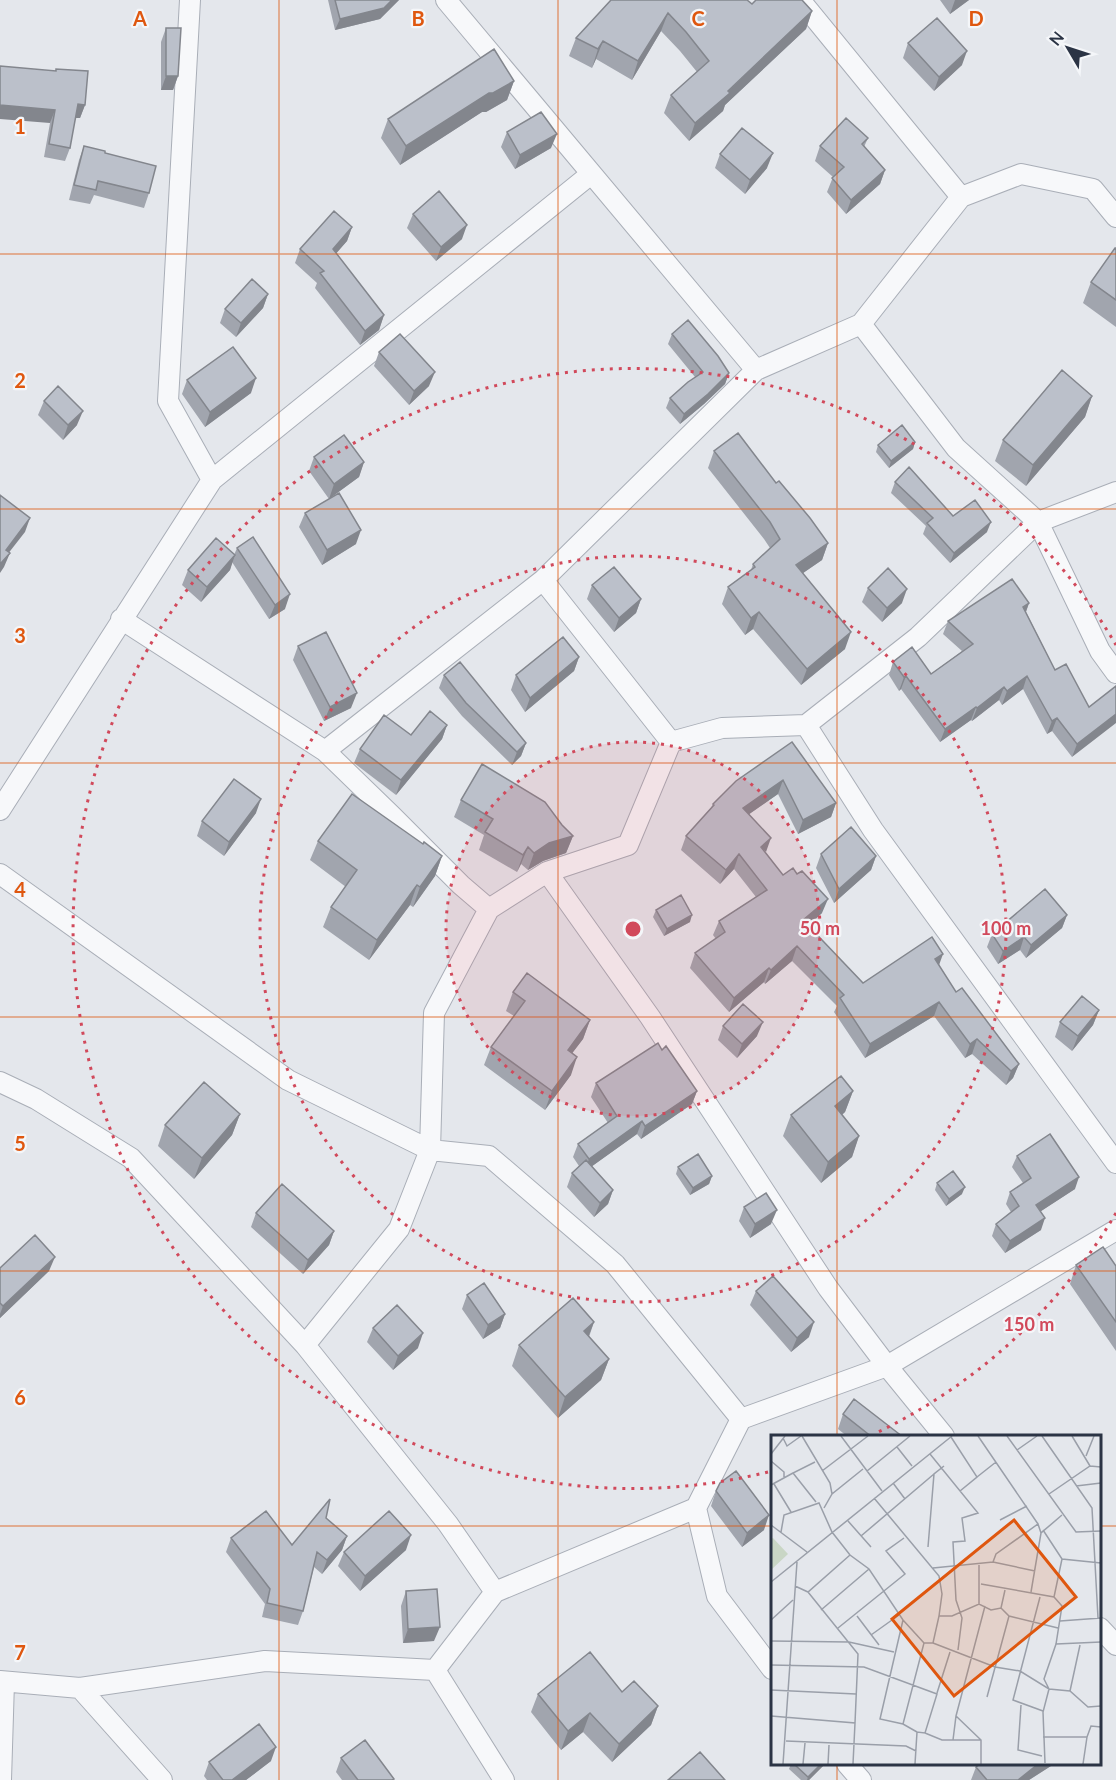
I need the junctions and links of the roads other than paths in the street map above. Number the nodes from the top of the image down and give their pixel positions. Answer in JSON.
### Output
{"nodes":[{"id":1,"x":190,"y":0,"type":"edge"},
{"id":2,"x":446,"y":0,"type":"edge"},
{"id":3,"x":800,"y":0,"type":"edge"},
{"id":4,"x":591,"y":174,"type":"junction"},
{"id":5,"x":961,"y":197,"type":"junction"},
{"id":6,"x":1116,"y":217,"type":"edge"},
{"id":7,"x":861,"y":324,"type":"junction"},
{"id":8,"x":756,"y":370,"type":"junction"},
{"id":9,"x":212,"y":480,"type":"junction"},
{"id":10,"x":1116,"y":492,"type":"edge"},
{"id":11,"x":1038,"y":522,"type":"junction"},
{"id":12,"x":543,"y":580,"type":"junction"},
{"id":13,"x":122,"y":619,"type":"junction"},
{"id":14,"x":1116,"y":674,"type":"edge"},
{"id":15,"x":806,"y":725,"type":"junction"},
{"id":16,"x":671,"y":742,"type":"junction"},
{"id":17,"x":325,"y":751,"type":"junction"},
{"id":18,"x":0,"y":810,"type":"edge"},
{"id":19,"x":547,"y":872,"type":"junction"},
{"id":20,"x":0,"y":874,"type":"edge"},
{"id":21,"x":489,"y":909,"type":"junction"},
{"id":22,"x":0,"y":1082,"type":"edge"},
{"id":23,"x":430,"y":1150,"type":"junction"},
{"id":24,"x":1116,"y":1163,"type":"edge"},
{"id":25,"x":1116,"y":1230,"type":"edge"},
{"id":26,"x":306,"y":1345,"type":"junction"},
{"id":27,"x":887,"y":1366,"type":"junction"},
{"id":28,"x":741,"y":1419,"type":"junction"},
{"id":29,"x":942,"y":1435,"type":"edge"},
{"id":30,"x":696,"y":1508,"type":"junction"},
{"id":31,"x":495,"y":1592,"type":"junction"},
{"id":32,"x":1101,"y":1629,"type":"edge"},
{"id":33,"x":1116,"y":1645,"type":"edge"},
{"id":34,"x":771,"y":1668,"type":"edge"},
{"id":35,"x":435,"y":1670,"type":"junction"},
{"id":36,"x":2,"y":1682,"type":"edge"},
{"id":37,"x":80,"y":1688,"type":"junction"},
{"id":38,"x":848,"y":1765,"type":"edge"},
{"id":39,"x":1,"y":1780,"type":"edge"},
{"id":40,"x":162,"y":1780,"type":"edge"},
{"id":41,"x":504,"y":1780,"type":"edge"},
{"id":42,"x":861,"y":1780,"type":"edge"}],
"edges":[{"from":1,"to":9,"type":"street"},
{"from":2,"to":4,"type":"street"},
{"from":3,"to":5,"type":"street"},
{"from":4,"to":8,"type":"street"},
{"from":4,"to":9,"type":"street"},
{"from":5,"to":6,"type":"street"},
{"from":5,"to":7,"type":"street"},
{"from":7,"to":8,"type":"street"},
{"from":7,"to":11,"type":"street"},
{"from":8,"to":12,"type":"street"},
{"from":9,"to":13,"type":"street"},
{"from":10,"to":11,"type":"street"},
{"from":11,"to":14,"type":"street"},
{"from":11,"to":15,"type":"street"},
{"from":12,"to":16,"type":"street"},
{"from":12,"to":17,"type":"street"},
{"from":13,"to":17,"type":"street"},
{"from":13,"to":18,"type":"street"},
{"from":15,"to":16,"type":"street"},
{"from":15,"to":24,"type":"street"},
{"from":16,"to":19,"type":"street"},
{"from":17,"to":21,"type":"street"},
{"from":19,"to":21,"type":"street"},
{"from":19,"to":27,"type":"street"},
{"from":20,"to":23,"type":"street"},
{"from":21,"to":23,"type":"street"},
{"from":22,"to":26,"type":"street"},
{"from":23,"to":26,"type":"street"},
{"from":23,"to":28,"type":"street"},
{"from":25,"to":27,"type":"street"},
{"from":26,"to":31,"type":"street"},
{"from":27,"to":28,"type":"street"},
{"from":27,"to":29,"type":"street"},
{"from":28,"to":30,"type":"street"},
{"from":30,"to":31,"type":"street"},
{"from":30,"to":34,"type":"street"},
{"from":31,"to":35,"type":"street"},
{"from":32,"to":33,"type":"street"},
{"from":35,"to":37,"type":"street"},
{"from":35,"to":41,"type":"street"},
{"from":36,"to":37,"type":"street"},
{"from":36,"to":39,"type":"street"},
{"from":37,"to":40,"type":"street"},
{"from":38,"to":42,"type":"street"}]}
